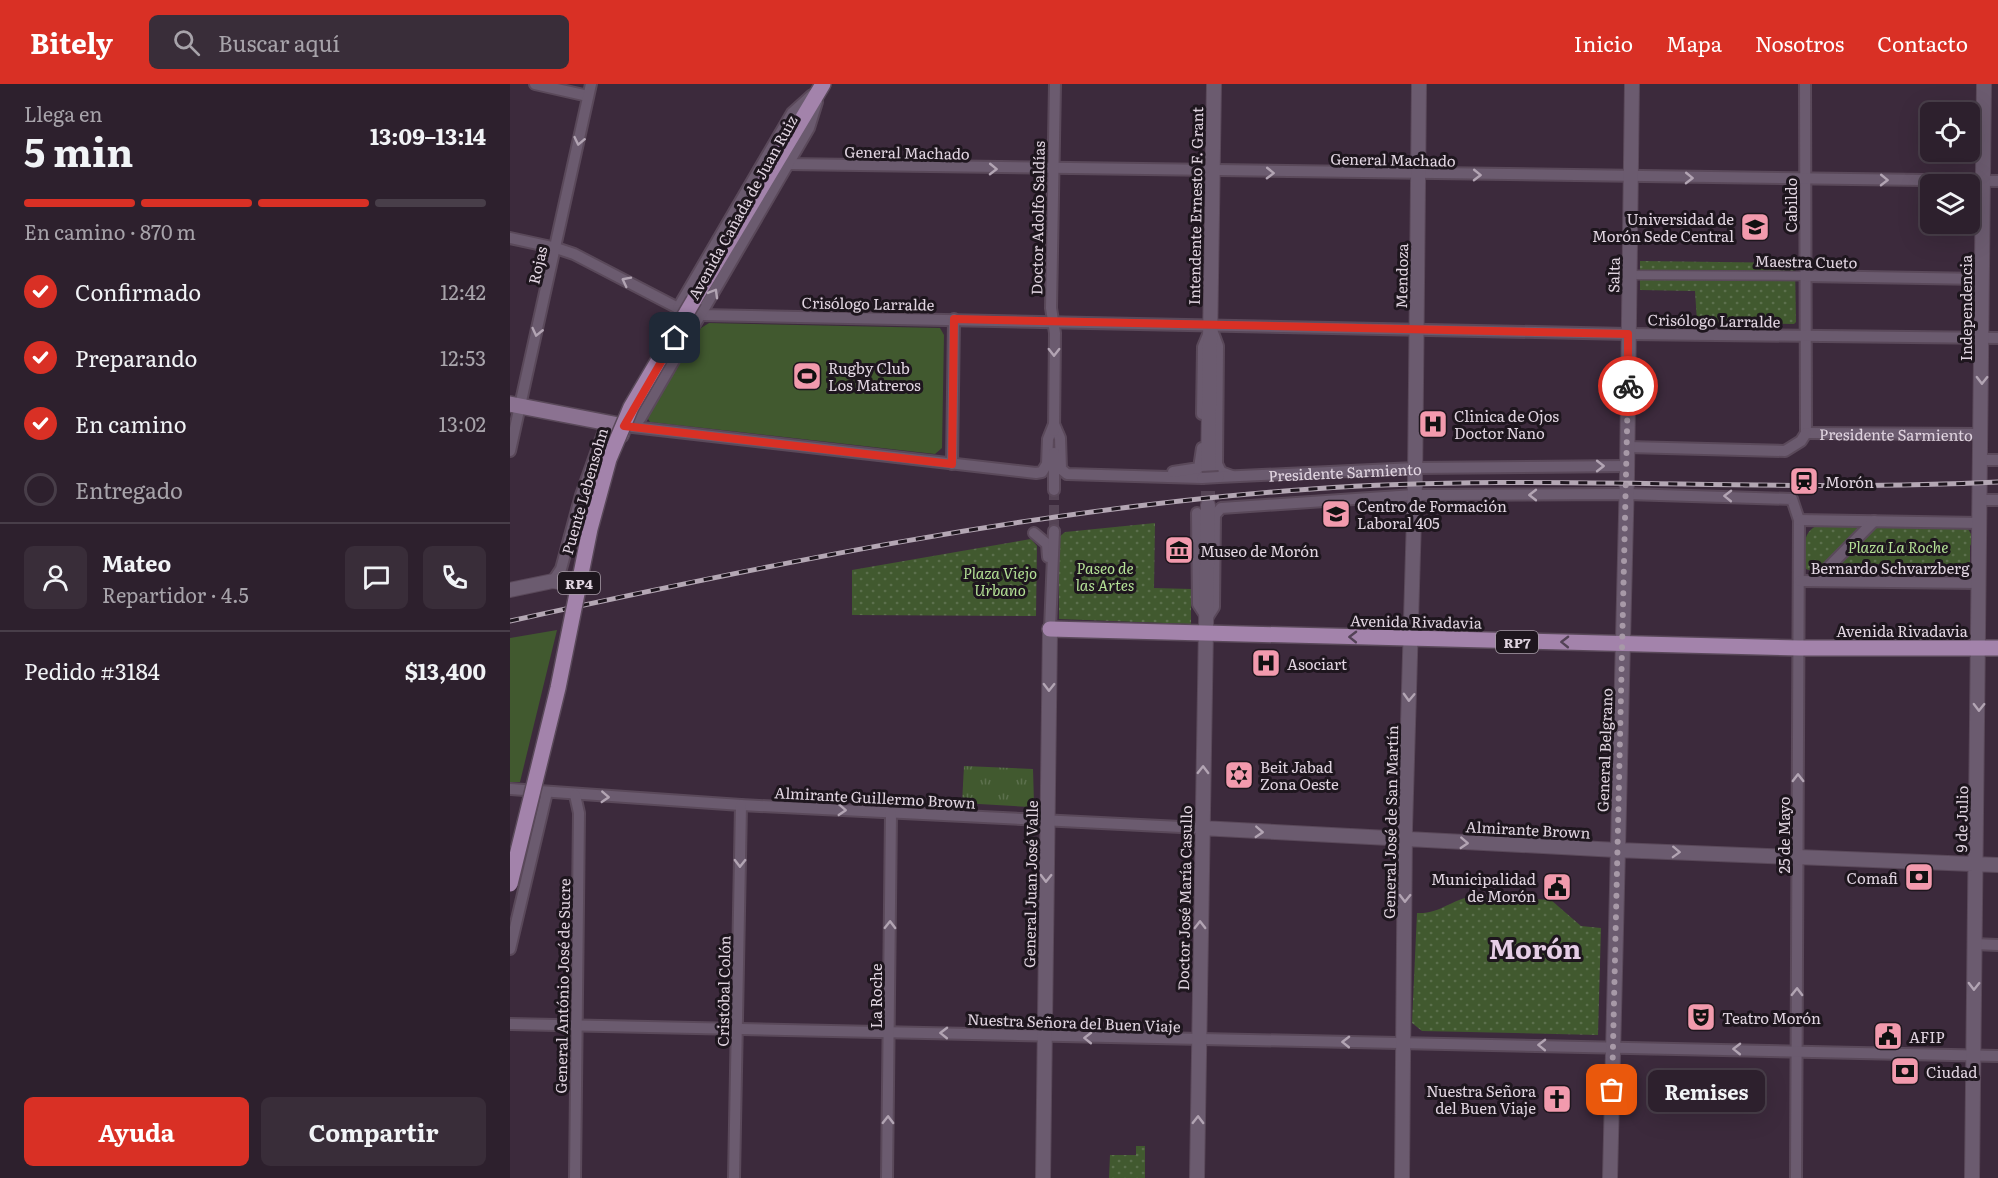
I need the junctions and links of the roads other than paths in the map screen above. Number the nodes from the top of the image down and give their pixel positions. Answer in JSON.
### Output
{"nodes":[{"id":1,"x":535,"y":84,"type":"edge"},
{"id":2,"x":591,"y":84,"type":"edge"},
{"id":3,"x":1055,"y":84,"type":"edge"},
{"id":4,"x":1214,"y":84,"type":"edge"},
{"id":5,"x":1419,"y":84,"type":"edge"},
{"id":6,"x":1632,"y":84,"type":"edge"},
{"id":7,"x":1805,"y":84,"type":"edge"},
{"id":8,"x":1984,"y":84,"type":"edge"},
{"id":9,"x":822,"y":86,"type":"edge"},
{"id":10,"x":588,"y":96,"type":"junction"},
{"id":11,"x":806,"y":114,"type":"joint"},
{"id":12,"x":788,"y":164,"type":"junction"},
{"id":13,"x":1052,"y":170,"type":"junction"},
{"id":14,"x":1212,"y":172,"type":"junction"},
{"id":15,"x":1419,"y":174,"type":"junction"},
{"id":16,"x":1631,"y":177,"type":"junction"},
{"id":17,"x":1805,"y":179,"type":"junction"},
{"id":18,"x":1998,"y":181,"type":"edge"},
{"id":19,"x":1983,"y":182,"type":"junction"},
{"id":20,"x":510,"y":238,"type":"edge"},
{"id":21,"x":556,"y":248,"type":"junction"},
{"id":22,"x":1630,"y":274,"type":"junction"},
{"id":23,"x":1805,"y":276,"type":"junction"},
{"id":24,"x":1982,"y":279,"type":"junction"},
{"id":25,"x":685,"y":306,"type":"junction"},
{"id":26,"x":701,"y":315,"type":"junction"},
{"id":27,"x":954,"y":319,"type":"junction"},
{"id":28,"x":1052,"y":321,"type":"junction"},
{"id":29,"x":1211,"y":326,"type":"junction"},
{"id":30,"x":1416,"y":328,"type":"junction"},
{"id":31,"x":1628,"y":334,"type":"junction"},
{"id":32,"x":1805,"y":336,"type":"junction"},
{"id":33,"x":1982,"y":338,"type":"junction"},
{"id":34,"x":1998,"y":338,"type":"edge"},
{"id":35,"x":515,"y":406,"type":"edge"},
{"id":36,"x":607,"y":422,"type":"junction"},
{"id":37,"x":1054,"y":424,"type":"junction"},
{"id":38,"x":624,"y":426,"type":"junction"},
{"id":39,"x":1806,"y":433,"type":"junction"},
{"id":40,"x":1981,"y":434,"type":"junction"},
{"id":41,"x":1627,"y":447,"type":"junction"},
{"id":42,"x":510,"y":451,"type":"edge"},
{"id":43,"x":1981,"y":460,"type":"junction"},
{"id":44,"x":1998,"y":460,"type":"edge"},
{"id":45,"x":952,"y":464,"type":"junction"},
{"id":46,"x":1627,"y":466,"type":"junction"},
{"id":47,"x":1415,"y":468,"type":"junction"},
{"id":48,"x":1064,"y":472,"type":"joint"},
{"id":49,"x":1168,"y":476,"type":"junction"},
{"id":50,"x":1210,"y":476,"type":"junction"},
{"id":51,"x":1232,"y":476,"type":"junction"},
{"id":52,"x":1054,"y":490,"type":"tunnel mouth"},
{"id":53,"x":1627,"y":494,"type":"junction"},
{"id":54,"x":1414,"y":495,"type":"junction"},
{"id":55,"x":1786,"y":497,"type":"joint"},
{"id":56,"x":1980,"y":500,"type":"junction"},
{"id":57,"x":1998,"y":500,"type":"edge"},
{"id":58,"x":1208,"y":510,"type":"joint"},
{"id":59,"x":1799,"y":520,"type":"junction"},
{"id":60,"x":1874,"y":521,"type":"junction"},
{"id":61,"x":1980,"y":523,"type":"junction"},
{"id":62,"x":1054,"y":531,"type":"tunnel mouth"},
{"id":63,"x":1034,"y":533,"type":"dead end"},
{"id":64,"x":553,"y":581,"type":"junction"},
{"id":65,"x":1815,"y":581,"type":"junction"},
{"id":66,"x":1800,"y":582,"type":"junction"},
{"id":67,"x":1979,"y":583,"type":"junction"},
{"id":68,"x":575,"y":585,"type":"junction"},
{"id":69,"x":510,"y":590,"type":"edge"},
{"id":70,"x":1051,"y":591,"type":"junction"},
{"id":71,"x":1206,"y":626,"type":"junction"},
{"id":72,"x":1050,"y":629,"type":"junction"},
{"id":73,"x":1411,"y":639,"type":"junction"},
{"id":74,"x":1623,"y":644,"type":"junction"},
{"id":75,"x":1799,"y":648,"type":"junction"},
{"id":76,"x":1980,"y":648,"type":"junction"},
{"id":77,"x":1998,"y":648,"type":"edge"},
{"id":78,"x":510,"y":789,"type":"edge"},
{"id":79,"x":541,"y":792,"type":"junction"},
{"id":80,"x":575,"y":795,"type":"junction"},
{"id":81,"x":741,"y":805,"type":"junction"},
{"id":82,"x":891,"y":813,"type":"junction"},
{"id":83,"x":1047,"y":820,"type":"junction"},
{"id":84,"x":1201,"y":828,"type":"junction"},
{"id":85,"x":1406,"y":840,"type":"junction"},
{"id":86,"x":1617,"y":850,"type":"junction"},
{"id":87,"x":1798,"y":857,"type":"junction"},
{"id":88,"x":1977,"y":864,"type":"junction"},
{"id":89,"x":1998,"y":865,"type":"edge"},
{"id":90,"x":510,"y":884,"type":"edge"},
{"id":91,"x":1974,"y":944,"type":"junction"},
{"id":92,"x":1998,"y":945,"type":"edge"},
{"id":93,"x":510,"y":949,"type":"edge"},
{"id":94,"x":510,"y":1024,"type":"edge"},
{"id":95,"x":576,"y":1026,"type":"junction"},
{"id":96,"x":737,"y":1029,"type":"junction"},
{"id":97,"x":890,"y":1033,"type":"junction"},
{"id":98,"x":1045,"y":1035,"type":"junction"},
{"id":99,"x":1199,"y":1040,"type":"junction"},
{"id":100,"x":1404,"y":1042,"type":"junction"},
{"id":101,"x":1614,"y":1047,"type":"junction"},
{"id":102,"x":1796,"y":1050,"type":"junction"},
{"id":103,"x":1973,"y":1055,"type":"junction"},
{"id":104,"x":1998,"y":1056,"type":"edge"},
{"id":105,"x":574,"y":1178,"type":"edge"},
{"id":106,"x":734,"y":1178,"type":"edge"},
{"id":107,"x":887,"y":1178,"type":"edge"},
{"id":108,"x":1043,"y":1178,"type":"edge"},
{"id":109,"x":1197,"y":1178,"type":"edge"},
{"id":110,"x":1402,"y":1178,"type":"edge"},
{"id":111,"x":1610,"y":1178,"type":"edge"},
{"id":112,"x":1796,"y":1178,"type":"edge"},
{"id":113,"x":1972,"y":1178,"type":"edge"}],
"edges":[{"from":1,"to":10,"type":"street"},
{"from":2,"to":10,"type":"street","name":"Rojas"},
{"from":3,"to":13,"type":"street","name":"Doctor Adolfo Saldías"},
{"from":4,"to":14,"type":"street","name":"Intendente Ernesto F. Grant"},
{"from":5,"to":15,"type":"street","name":"Mendoza"},
{"from":6,"to":16,"type":"street","name":"Salta"},
{"from":7,"to":17,"type":"street","name":"Cabildo"},
{"from":8,"to":19,"type":"street","name":"Independencia"},
{"from":9,"to":11,"type":"main road","name":"Avenida Cañada de Juan Ruiz","number":"RP4"},
{"from":9,"to":12,"type":"street","name":"Avenida Cañada de Juan Ruiz"},
{"from":9,"to":25,"type":"street","name":"Avenida Cañada de Juan Ruiz"},
{"from":10,"to":21,"type":"street","name":"Rojas","one_way":true},
{"from":11,"to":25,"type":"main road","name":"Puente Lebensohn","number":"RP4"},
{"from":12,"to":13,"type":"street","name":"General Machado","one_way":true},
{"from":26,"to":12,"type":"street","name":"Avenida Cañada de Juan Ruiz","one_way":true},
{"from":13,"to":14,"type":"street","name":"General Machado"},
{"from":13,"to":28,"type":"street","name":"Doctor Adolfo Saldías"},
{"from":14,"to":15,"type":"street","name":"General Machado","one_way":true},
{"from":14,"to":29,"type":"street","name":"Intendente Ernesto F. Grant"},
{"from":15,"to":16,"type":"street","name":"General Machado","one_way":true},
{"from":15,"to":30,"type":"street","name":"Mendoza"},
{"from":16,"to":17,"type":"street","name":"General Machado","one_way":true},
{"from":16,"to":22,"type":"street","name":"Salta"},
{"from":17,"to":19,"type":"street","name":"General Machado","one_way":true},
{"from":17,"to":23,"type":"street","name":"Cabildo"},
{"from":18,"to":19,"type":"street","name":"General Machado"},
{"from":19,"to":24,"type":"street","name":"Independencia"},
{"from":20,"to":21,"type":"street","name":"Crisólogo Larralde"},
{"from":25,"to":21,"type":"street","name":"Crisólogo Larralde","one_way":true},
{"from":21,"to":35,"type":"street","name":"Rojas","one_way":true},
{"from":22,"to":23,"type":"street","name":"Maestra Cueto"},
{"from":22,"to":31,"type":"street","name":"Salta"},
{"from":23,"to":24,"type":"street","name":"Maestra Cueto"},
{"from":23,"to":32,"type":"street","name":"Cabildo"},
{"from":24,"to":33,"type":"street","name":"Independencia"},
{"from":25,"to":26,"type":"street","name":"Crisólogo Larralde"},
{"from":25,"to":38,"type":"street","name":"Avenida Cañada de Juan Ruiz"},
{"from":25,"to":90,"type":"main road","name":"Puente Lebensohn","number":"RP4","bridge":true},
{"from":26,"to":27,"type":"street","name":"Crisólogo Larralde"},
{"from":26,"to":38,"type":"street","name":"Avenida Cañada de Juan Ruiz"},
{"from":27,"to":28,"type":"street","name":"Crisólogo Larralde"},
{"from":27,"to":45,"type":"street"},
{"from":28,"to":29,"type":"street","name":"Crisólogo Larralde"},
{"from":28,"to":37,"type":"street","name":"Doctor Adolfo Saldías","one_way":true},
{"from":29,"to":30,"type":"street","name":"Crisólogo Larralde"},
{"from":29,"to":49,"type":"street","name":"Intendente Ernesto F. Grant"},
{"from":29,"to":50,"type":"street","name":"Intendente Ernesto F. Grant"},
{"from":29,"to":51,"type":"street","name":"Intendente Ernesto F. Grant"},
{"from":30,"to":31,"type":"street","name":"Crisólogo Larralde"},
{"from":30,"to":47,"type":"street","name":"Mendoza"},
{"from":31,"to":32,"type":"street","name":"Crisólogo Larralde"},
{"from":31,"to":41,"type":"street","name":"Salta"},
{"from":32,"to":33,"type":"street","name":"Crisólogo Larralde"},
{"from":32,"to":39,"type":"street","name":"Cabildo"},
{"from":33,"to":34,"type":"street","name":"Crisólogo Larralde"},
{"from":33,"to":40,"type":"street","name":"Independencia","one_way":true},
{"from":35,"to":36,"type":"main road"},
{"from":35,"to":42,"type":"street","name":"Rojas"},
{"from":36,"to":38,"type":"main road"},
{"from":36,"to":64,"type":"street"},
{"from":37,"to":45,"type":"street","name":"Doctor Adolfo Saldías"},
{"from":37,"to":48,"type":"street","name":"Doctor Adolfo Saldías"},
{"from":37,"to":52,"type":"street"},
{"from":38,"to":45,"type":"street"},
{"from":38,"to":68,"type":"main road","name":"Avenida Cañada de Juan Ruiz"},
{"from":39,"to":40,"type":"street","name":"Presidente Sarmiento"},
{"from":39,"to":41,"type":"street","name":"Presidente Sarmiento"},
{"from":40,"to":43,"type":"street","name":"Independencia"},
{"from":41,"to":46,"type":"street","name":"Salta"},
{"from":43,"to":44,"type":"street","name":"Presidente Sarmiento"},
{"from":43,"to":56,"type":"street","name":"9 de Julio"},
{"from":47,"to":46,"type":"street","name":"Presidente Sarmiento","one_way":true},
{"from":46,"to":53,"type":"street","name":"General Belgrano"},
{"from":47,"to":51,"type":"street","name":"Presidente Sarmiento"},
{"from":47,"to":54,"type":"street","name":"General José de San Martín"},
{"from":48,"to":49,"type":"street","name":"Presidente Sarmiento"},
{"from":49,"to":50,"type":"street","name":"Presidente Sarmiento"},
{"from":50,"to":51,"type":"street","name":"Presidente Sarmiento"},
{"from":53,"to":54,"type":"street","name":"Presidente Sarmiento","one_way":true},
{"from":55,"to":53,"type":"street","name":"Presidente Sarmiento","one_way":true},
{"from":53,"to":74,"type":"street","name":"General Belgrano"},
{"from":54,"to":58,"type":"street","name":"Presidente Sarmiento"},
{"from":54,"to":73,"type":"street","name":"General José de San Martín"},
{"from":55,"to":59,"type":"street","name":"25 de Mayo"},
{"from":56,"to":57,"type":"street"},
{"from":56,"to":61,"type":"street","name":"9 de Julio"},
{"from":58,"to":71,"type":"street","name":"Doctor José María Casullo"},
{"from":59,"to":60,"type":"street"},
{"from":59,"to":66,"type":"street","name":"25 de Mayo"},
{"from":60,"to":61,"type":"street"},
{"from":60,"to":65,"type":"street"},
{"from":61,"to":67,"type":"street","name":"9 de Julio"},
{"from":62,"to":70,"type":"street","name":"General Juan José Valle"},
{"from":63,"to":70,"type":"street","name":"General Juan José Valle"},
{"from":64,"to":68,"type":"street"},
{"from":64,"to":69,"type":"street"},
{"from":65,"to":66,"type":"street","name":"Bernardo Schvarzberg"},
{"from":65,"to":67,"type":"street","name":"Bernardo Schvarzberg"},
{"from":66,"to":75,"type":"street","name":"25 de Mayo"},
{"from":67,"to":76,"type":"street","name":"9 de Julio"},
{"from":68,"to":79,"type":"main road","name":"Avenida Cañada de Juan Ruiz"},
{"from":70,"to":72,"type":"street","name":"General Juan José Valle"},
{"from":71,"to":72,"type":"main road","name":"Avenida Rivadavia","number":"RP7"},
{"from":73,"to":71,"type":"main road","name":"Avenida Rivadavia","number":"RP7","one_way":true},
{"from":84,"to":71,"type":"street","name":"Doctor José María Casullo","one_way":true},
{"from":72,"to":83,"type":"street","name":"General Juan José Valle","one_way":true},
{"from":74,"to":73,"type":"main road","name":"Avenida Rivadavia","number":"RP7","one_way":true},
{"from":73,"to":85,"type":"street","name":"General José de San Martín","one_way":true},
{"from":74,"to":75,"type":"main road","name":"Avenida Rivadavia","number":"RP7"},
{"from":74,"to":86,"type":"street","name":"General Belgrano"},
{"from":75,"to":76,"type":"main road","name":"Avenida Rivadavia","number":"RP7"},
{"from":87,"to":75,"type":"street","name":"25 de Mayo","one_way":true},
{"from":76,"to":77,"type":"main road","name":"Avenida Rivadavia","number":"RP7"},
{"from":76,"to":88,"type":"street","name":"9 de Julio","one_way":true},
{"from":78,"to":79,"type":"street","name":"Almirante Guillermo Brown"},
{"from":79,"to":80,"type":"street","name":"Almirante Guillermo Brown"},
{"from":79,"to":93,"type":"street"},
{"from":80,"to":81,"type":"street","name":"Almirante Guillermo Brown","one_way":true},
{"from":80,"to":95,"type":"street","name":"General António José de Sucre"},
{"from":81,"to":82,"type":"street","name":"Almirante Guillermo Brown","one_way":true},
{"from":81,"to":96,"type":"street","name":"Cristóbal Colón","one_way":true},
{"from":82,"to":83,"type":"street","name":"Almirante Guillermo Brown"},
{"from":97,"to":82,"type":"street","name":"La Roche","one_way":true},
{"from":83,"to":84,"type":"street","name":"Almirante Guillermo Brown"},
{"from":83,"to":98,"type":"street","name":"General Juan José Valle","one_way":true},
{"from":84,"to":85,"type":"street","name":"Almirante Brown","one_way":true},
{"from":99,"to":84,"type":"street","name":"Doctor José María Casullo","one_way":true},
{"from":85,"to":86,"type":"street","name":"Almirante Brown","one_way":true},
{"from":85,"to":100,"type":"street","name":"General José de San Martín","one_way":true},
{"from":86,"to":87,"type":"street","name":"Almirante Brown","one_way":true},
{"from":86,"to":101,"type":"street","name":"General Belgrano"},
{"from":87,"to":88,"type":"street","name":"Almirante Brown"},
{"from":102,"to":87,"type":"street","name":"25 de Mayo","one_way":true},
{"from":88,"to":89,"type":"street","name":"Almirante Brown"},
{"from":88,"to":91,"type":"street","name":"9 de Julio"},
{"from":91,"to":92,"type":"street"},
{"from":91,"to":103,"type":"street","name":"9 de Julio","one_way":true},
{"from":94,"to":95,"type":"street","name":"Nuestra Señora del Buen Viaje"},
{"from":95,"to":96,"type":"street","name":"Nuestra Señora del Buen Viaje"},
{"from":95,"to":105,"type":"street","name":"General António José de Sucre"},
{"from":96,"to":97,"type":"street","name":"Nuestra Señora del Buen Viaje"},
{"from":96,"to":106,"type":"street","name":"Cristóbal Colón"},
{"from":98,"to":97,"type":"street","name":"Nuestra Señora del Buen Viaje","one_way":true},
{"from":107,"to":97,"type":"street","name":"La Roche","one_way":true},
{"from":99,"to":98,"type":"street","name":"Nuestra Señora del Buen Viaje","one_way":true},
{"from":98,"to":108,"type":"street","name":"General Juan José Valle"},
{"from":100,"to":99,"type":"street","name":"Nuestra Señora del Buen Viaje","one_way":true},
{"from":109,"to":99,"type":"street","name":"Doctor José María Casullo","one_way":true},
{"from":101,"to":100,"type":"street","name":"Nuestra Señora del Buen Viaje","one_way":true},
{"from":100,"to":110,"type":"street","name":"General José de San Martín"},
{"from":102,"to":101,"type":"street","name":"Nuestra Señora del Buen Viaje","one_way":true},
{"from":101,"to":111,"type":"street","name":"General Belgrano"},
{"from":102,"to":103,"type":"street","name":"Nuestra Señora del Buen Viaje"},
{"from":102,"to":112,"type":"street","name":"25 de Mayo"},
{"from":103,"to":104,"type":"street","name":"Nuestra Señora del Buen Viaje"},
{"from":103,"to":113,"type":"street","name":"9 de Julio"}]}
